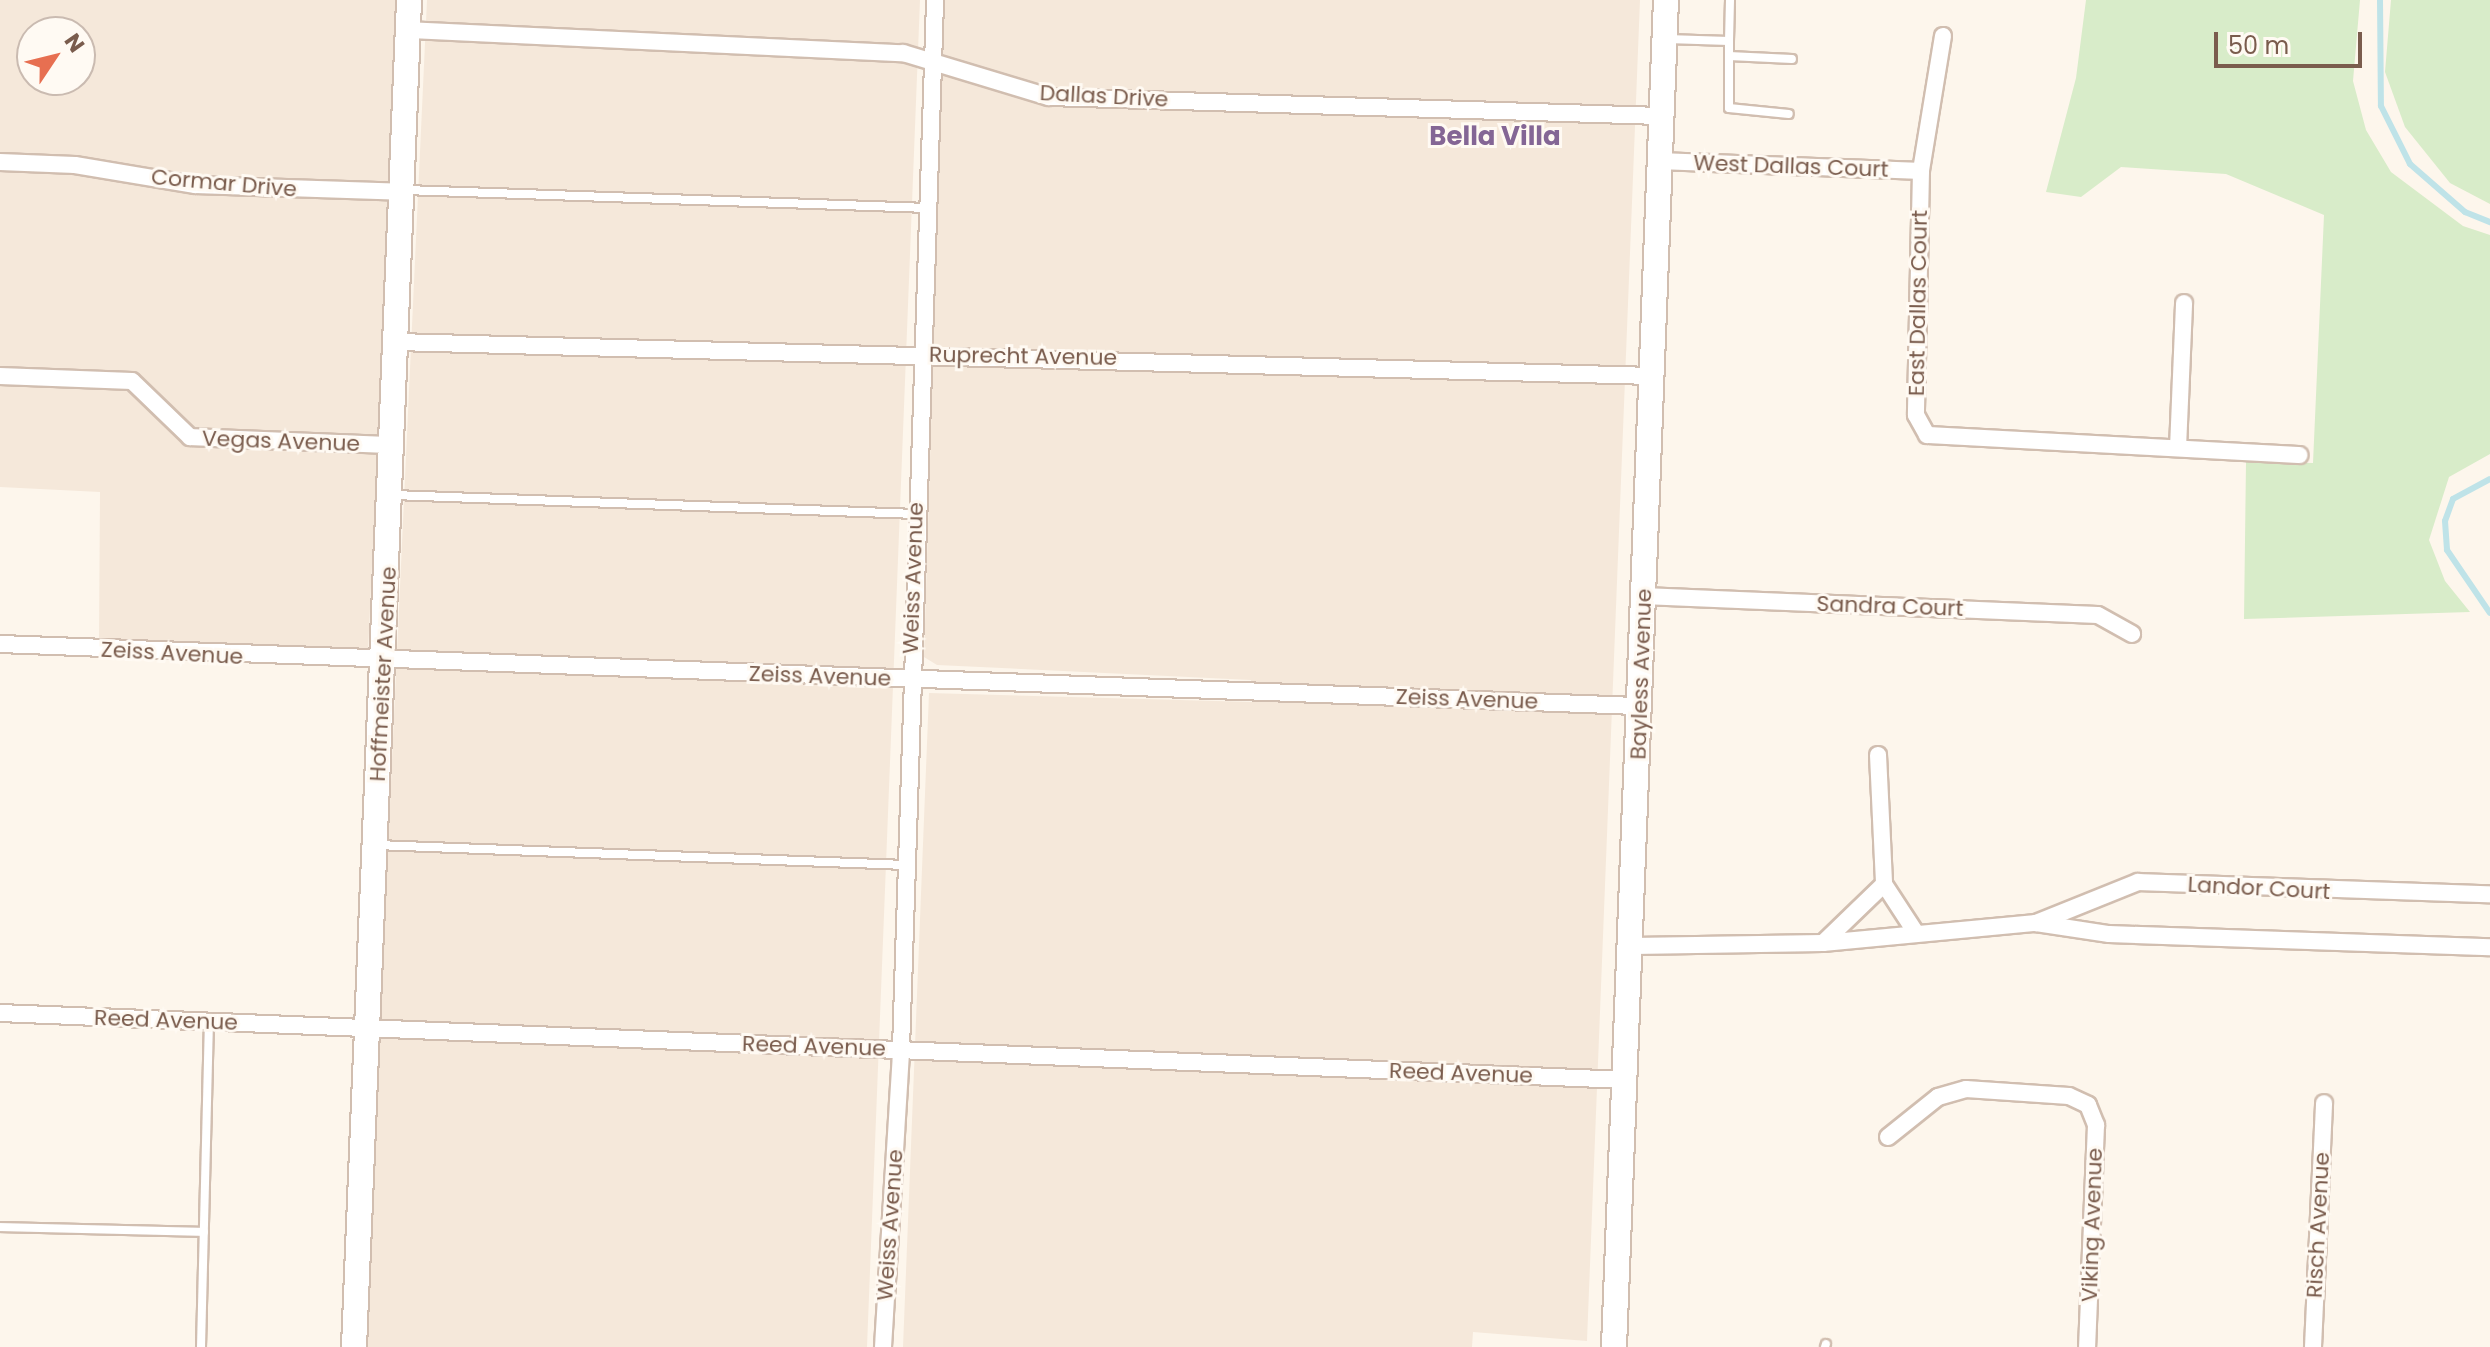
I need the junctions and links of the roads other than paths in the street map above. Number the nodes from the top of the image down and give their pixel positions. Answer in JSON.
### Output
{"nodes":[{"id":1,"x":409,"y":0,"type":"edge"},
{"id":2,"x":935,"y":0,"type":"edge"},
{"id":3,"x":1666,"y":0,"type":"edge"},
{"id":4,"x":1730,"y":0,"type":"edge"},
{"id":5,"x":408,"y":30,"type":"junction"},
{"id":6,"x":1943,"y":36,"type":"dead end"},
{"id":7,"x":1665,"y":39,"type":"junction"},
{"id":8,"x":1729,"y":41,"type":"junction"},
{"id":9,"x":1729,"y":56,"type":"junction"},
{"id":10,"x":1792,"y":59,"type":"dead end"},
{"id":11,"x":933,"y":60,"type":"junction"},
{"id":12,"x":1789,"y":114,"type":"dead end"},
{"id":13,"x":1662,"y":116,"type":"junction"},
{"id":14,"x":1660,"y":161,"type":"junction"},
{"id":15,"x":0,"y":162,"type":"edge"},
{"id":16,"x":1921,"y":171,"type":"junction"},
{"id":17,"x":401,"y":192,"type":"junction"},
{"id":18,"x":927,"y":208,"type":"junction"},
{"id":19,"x":2184,"y":303,"type":"dead end"},
{"id":20,"x":396,"y":342,"type":"junction"},
{"id":21,"x":922,"y":352,"type":"junction"},
{"id":22,"x":0,"y":376,"type":"edge"},
{"id":23,"x":1651,"y":376,"type":"junction"},
{"id":24,"x":393,"y":445,"type":"junction"},
{"id":25,"x":2178,"y":448,"type":"junction"},
{"id":26,"x":2299,"y":455,"type":"dead end"},
{"id":27,"x":391,"y":495,"type":"junction"},
{"id":28,"x":916,"y":514,"type":"junction"},
{"id":29,"x":1643,"y":596,"type":"junction"},
{"id":30,"x":2132,"y":634,"type":"dead end"},
{"id":31,"x":0,"y":644,"type":"edge"},
{"id":32,"x":384,"y":663,"type":"junction"},
{"id":33,"x":909,"y":679,"type":"junction"},
{"id":34,"x":1639,"y":706,"type":"junction"},
{"id":35,"x":1878,"y":755,"type":"dead end"},
{"id":36,"x":375,"y":845,"type":"junction"},
{"id":37,"x":907,"y":865,"type":"junction"},
{"id":38,"x":1884,"y":884,"type":"junction"},
{"id":39,"x":2490,"y":894,"type":"edge"},
{"id":40,"x":2036,"y":923,"type":"junction"},
{"id":41,"x":1916,"y":933,"type":"junction"},
{"id":42,"x":1823,"y":943,"type":"junction"},
{"id":43,"x":1633,"y":946,"type":"junction"},
{"id":44,"x":2490,"y":947,"type":"edge"},
{"id":45,"x":0,"y":1013,"type":"edge"},
{"id":46,"x":209,"y":1023,"type":"junction"},
{"id":47,"x":367,"y":1027,"type":"junction"},
{"id":48,"x":901,"y":1049,"type":"junction"},
{"id":49,"x":1627,"y":1080,"type":"junction"},
{"id":50,"x":2324,"y":1103,"type":"dead end"},
{"id":51,"x":1888,"y":1137,"type":"dead end"},
{"id":52,"x":0,"y":1227,"type":"edge"},
{"id":53,"x":204,"y":1232,"type":"junction"},
{"id":54,"x":201,"y":1347,"type":"edge"},
{"id":55,"x":354,"y":1347,"type":"edge"},
{"id":56,"x":883,"y":1347,"type":"edge"},
{"id":57,"x":1615,"y":1347,"type":"edge"},
{"id":58,"x":2087,"y":1347,"type":"edge"},
{"id":59,"x":2313,"y":1347,"type":"edge"}],
"edges":[{"from":1,"to":5,"type":"street","name":"Hoffmeister Avenue"},
{"from":2,"to":11,"type":"street","name":"Weiss Avenue"},
{"from":3,"to":7,"type":"street","name":"Bayless Avenue"},
{"from":4,"to":8,"type":"lane"},
{"from":5,"to":11,"type":"street","name":"Dallas Drive"},
{"from":5,"to":17,"type":"street","name":"Hoffmeister Avenue"},
{"from":6,"to":16,"type":"street","name":"East Dallas Court"},
{"from":7,"to":8,"type":"lane"},
{"from":7,"to":13,"type":"street","name":"Bayless Avenue"},
{"from":8,"to":9,"type":"lane"},
{"from":9,"to":10,"type":"lane"},
{"from":9,"to":12,"type":"lane"},
{"from":11,"to":13,"type":"street","name":"Dallas Drive"},
{"from":11,"to":18,"type":"street","name":"Weiss Avenue"},
{"from":13,"to":14,"type":"street","name":"Bayless Avenue"},
{"from":14,"to":16,"type":"street","name":"West Dallas Court"},
{"from":14,"to":23,"type":"street","name":"Bayless Avenue"},
{"from":15,"to":17,"type":"street","name":"Cormar Drive"},
{"from":16,"to":25,"type":"street","name":"East Dallas Court"},
{"from":17,"to":18,"type":"lane"},
{"from":17,"to":20,"type":"street","name":"Hoffmeister Avenue"},
{"from":18,"to":21,"type":"street","name":"Weiss Avenue"},
{"from":19,"to":25,"type":"street"},
{"from":20,"to":21,"type":"street","name":"Ruprecht Avenue"},
{"from":20,"to":24,"type":"street","name":"Hoffmeister Avenue"},
{"from":21,"to":23,"type":"street","name":"Ruprecht Avenue"},
{"from":21,"to":28,"type":"street","name":"Weiss Avenue"},
{"from":22,"to":24,"type":"street","name":"Vegas Avenue"},
{"from":23,"to":29,"type":"street","name":"Bayless Avenue"},
{"from":24,"to":27,"type":"street","name":"Hoffmeister Avenue"},
{"from":25,"to":26,"type":"street","name":"East Dallas Court"},
{"from":27,"to":28,"type":"lane"},
{"from":27,"to":32,"type":"street","name":"Hoffmeister Avenue"},
{"from":28,"to":33,"type":"street","name":"Weiss Avenue"},
{"from":29,"to":30,"type":"street","name":"Sandra Court"},
{"from":29,"to":34,"type":"street","name":"Bayless Avenue"},
{"from":31,"to":32,"type":"street","name":"Zeiss Avenue"},
{"from":32,"to":33,"type":"street","name":"Zeiss Avenue"},
{"from":32,"to":36,"type":"street","name":"Hoffmeister Avenue"},
{"from":33,"to":34,"type":"street","name":"Zeiss Avenue"},
{"from":33,"to":37,"type":"street","name":"Weiss Avenue"},
{"from":34,"to":43,"type":"street","name":"Bayless Avenue"},
{"from":35,"to":38,"type":"street"},
{"from":36,"to":37,"type":"lane"},
{"from":36,"to":47,"type":"street","name":"Hoffmeister Avenue"},
{"from":37,"to":48,"type":"street","name":"Weiss Avenue"},
{"from":38,"to":41,"type":"street"},
{"from":38,"to":42,"type":"street"},
{"from":39,"to":40,"type":"street","name":"Landor Court"},
{"from":40,"to":41,"type":"street","name":"Landor Court"},
{"from":40,"to":44,"type":"street","name":"Landor Court"},
{"from":41,"to":42,"type":"street","name":"Landor Court"},
{"from":42,"to":43,"type":"street","name":"Landor Court"},
{"from":43,"to":49,"type":"street","name":"Bayless Avenue"},
{"from":45,"to":46,"type":"street","name":"Reed Avenue"},
{"from":46,"to":47,"type":"street","name":"Reed Avenue"},
{"from":46,"to":53,"type":"lane"},
{"from":47,"to":48,"type":"street","name":"Reed Avenue"},
{"from":47,"to":55,"type":"street","name":"Hoffmeister Avenue"},
{"from":48,"to":49,"type":"street","name":"Reed Avenue"},
{"from":48,"to":56,"type":"street","name":"Weiss Avenue"},
{"from":49,"to":57,"type":"street","name":"Bayless Avenue"},
{"from":50,"to":59,"type":"street","name":"Risch Avenue"},
{"from":51,"to":58,"type":"street","name":"Viking Avenue"},
{"from":52,"to":53,"type":"lane"},
{"from":53,"to":54,"type":"lane"}]}
